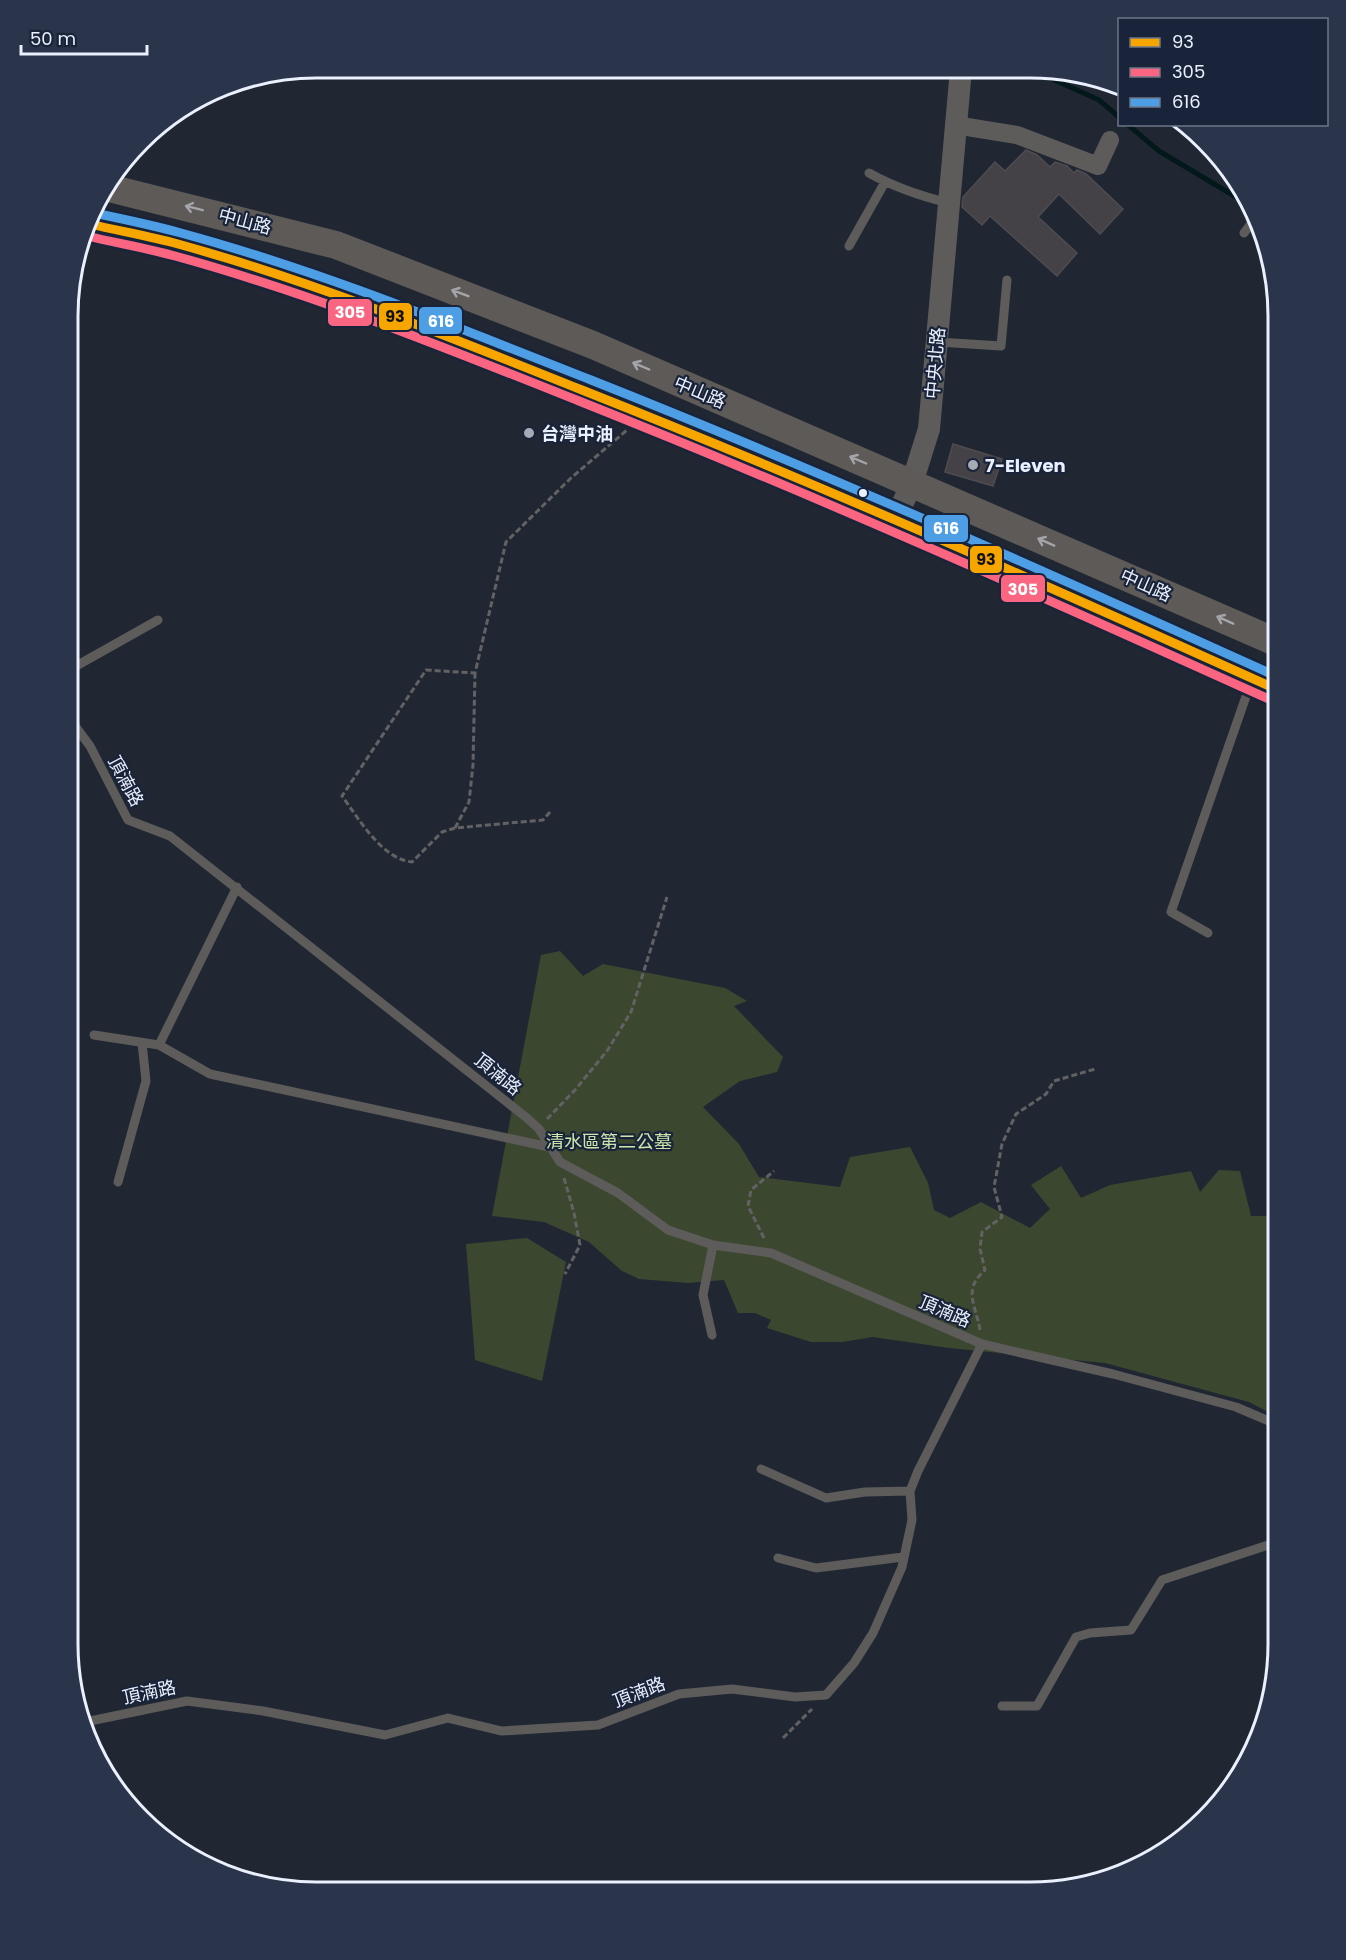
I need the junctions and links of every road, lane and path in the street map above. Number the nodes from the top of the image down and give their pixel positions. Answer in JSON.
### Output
{"nodes":[{"id":1,"x":960,"y":78,"type":"edge"},
{"id":2,"x":955,"y":125,"type":"junction"},
{"id":3,"x":1110,"y":140,"type":"dead end"},
{"id":4,"x":869,"y":173,"type":"dead end"},
{"id":5,"x":885,"y":182,"type":"junction"},
{"id":6,"x":115,"y":189,"type":"edge"},
{"id":7,"x":949,"y":203,"type":"junction"},
{"id":8,"x":96,"y":225,"type":"edge"},
{"id":9,"x":1250,"y":225,"type":"edge"},
{"id":10,"x":1244,"y":233,"type":"dead end"},
{"id":11,"x":849,"y":246,"type":"dead end"},
{"id":12,"x":1007,"y":280,"type":"dead end"},
{"id":13,"x":938,"y":342,"type":"junction"},
{"id":14,"x":647,"y":414,"type":"junction"},
{"id":15,"x":912,"y":483,"type":"junction"},
{"id":16,"x":896,"y":518,"type":"junction"},
{"id":17,"x":158,"y":620,"type":"dead end"},
{"id":18,"x":1268,"y":639,"type":"edge"},
{"id":19,"x":78,"y":665,"type":"edge"},
{"id":20,"x":475,"y":673,"type":"junction"},
{"id":21,"x":1253,"y":678,"type":"junction"},
{"id":22,"x":1268,"y":685,"type":"edge"},
{"id":23,"x":78,"y":730,"type":"edge"},
{"id":24,"x":550,"y":812,"type":"dead end"},
{"id":25,"x":454,"y":828,"type":"junction"},
{"id":26,"x":237,"y":886,"type":"junction"},
{"id":27,"x":667,"y":897,"type":"dead end"},
{"id":28,"x":1208,"y":933,"type":"dead end"},
{"id":29,"x":94,"y":1035,"type":"dead end"},
{"id":30,"x":142,"y":1043,"type":"junction"},
{"id":31,"x":159,"y":1045,"type":"junction"},
{"id":32,"x":1095,"y":1069,"type":"dead end"},
{"id":33,"x":539,"y":1129,"type":"junction"},
{"id":34,"x":549,"y":1146,"type":"junction"},
{"id":35,"x":560,"y":1162,"type":"junction"},
{"id":36,"x":774,"y":1171,"type":"dead end"},
{"id":37,"x":118,"y":1182,"type":"dead end"},
{"id":38,"x":713,"y":1245,"type":"junction"},
{"id":39,"x":771,"y":1253,"type":"junction"},
{"id":40,"x":565,"y":1274,"type":"dead end"},
{"id":41,"x":712,"y":1335,"type":"dead end"},
{"id":42,"x":982,"y":1344,"type":"junction"},
{"id":43,"x":1268,"y":1421,"type":"edge"},
{"id":44,"x":761,"y":1470,"type":"dead end"},
{"id":45,"x":910,"y":1491,"type":"junction"},
{"id":46,"x":1268,"y":1545,"type":"edge"},
{"id":47,"x":903,"y":1557,"type":"junction"},
{"id":48,"x":778,"y":1558,"type":"dead end"},
{"id":49,"x":826,"y":1695,"type":"junction"},
{"id":50,"x":1002,"y":1706,"type":"dead end"},
{"id":51,"x":91,"y":1721,"type":"edge"},
{"id":52,"x":783,"y":1738,"type":"dead end"}],
"edges":[{"from":1,"to":2,"type":"street","name":"中央北路"},
{"from":2,"to":3,"type":"street"},
{"from":2,"to":7,"type":"street","name":"中央北路"},
{"from":4,"to":5,"type":"lane"},
{"from":5,"to":7,"type":"lane"},
{"from":5,"to":11,"type":"lane"},
{"from":15,"to":6,"type":"main road","name":"中山路","one_way":true},
{"from":7,"to":13,"type":"street","name":"中央北路"},
{"from":8,"to":14,"type":"main road"},
{"from":9,"to":10,"type":"lane"},
{"from":12,"to":13,"type":"lane"},
{"from":13,"to":15,"type":"street","name":"中央北路"},
{"from":14,"to":16,"type":"main road"},
{"from":14,"to":20,"type":"path"},
{"from":15,"to":16,"type":"street","name":"中央北路"},
{"from":18,"to":15,"type":"main road","name":"中山路","one_way":true},
{"from":16,"to":21,"type":"main road"},
{"from":17,"to":19,"type":"lane"},
{"from":20,"to":25,"type":"path"},
{"from":20,"to":25,"type":"path"},
{"from":21,"to":22,"type":"main road"},
{"from":21,"to":28,"type":"lane"},
{"from":23,"to":26,"type":"lane","name":"頂湳路"},
{"from":24,"to":25,"type":"path"},
{"from":26,"to":31,"type":"lane"},
{"from":26,"to":33,"type":"lane","name":"頂湳路"},
{"from":27,"to":33,"type":"path"},
{"from":29,"to":30,"type":"lane"},
{"from":30,"to":31,"type":"lane"},
{"from":30,"to":37,"type":"lane"},
{"from":31,"to":34,"type":"lane"},
{"from":32,"to":42,"type":"path"},
{"from":33,"to":34,"type":"lane","name":"頂湳路"},
{"from":34,"to":35,"type":"lane","name":"頂湳路"},
{"from":35,"to":38,"type":"lane","name":"頂湳路"},
{"from":35,"to":40,"type":"path"},
{"from":36,"to":39,"type":"path"},
{"from":38,"to":39,"type":"lane","name":"頂湳路"},
{"from":38,"to":41,"type":"lane"},
{"from":39,"to":42,"type":"lane","name":"頂湳路"},
{"from":42,"to":43,"type":"lane","name":"頂湳路"},
{"from":42,"to":45,"type":"lane","name":"頂湳路"},
{"from":44,"to":45,"type":"lane"},
{"from":45,"to":47,"type":"lane","name":"頂湳路"},
{"from":46,"to":50,"type":"lane"},
{"from":47,"to":48,"type":"lane"},
{"from":47,"to":49,"type":"lane","name":"頂湳路"},
{"from":49,"to":51,"type":"lane","name":"頂湳路"},
{"from":49,"to":52,"type":"path"}]}
